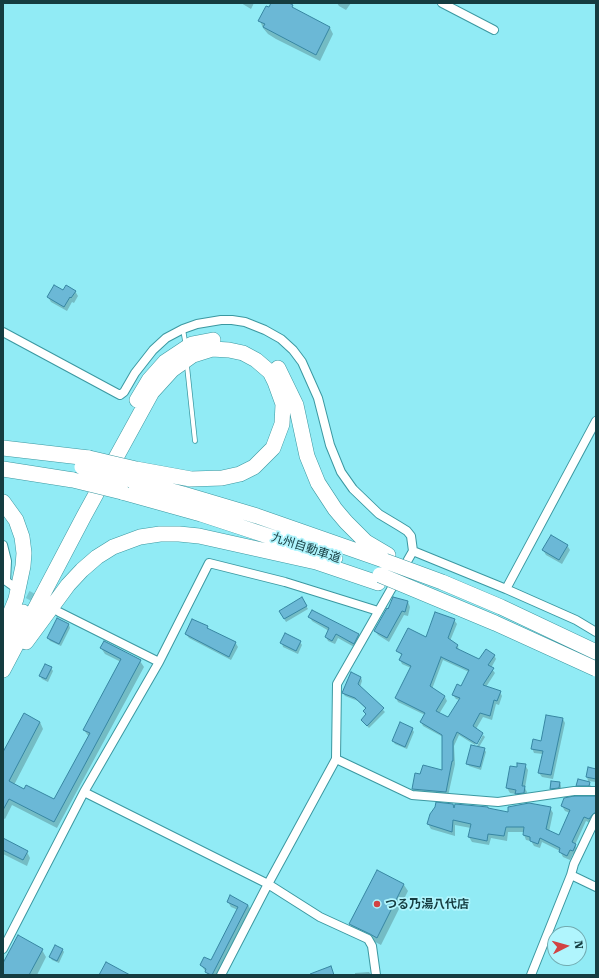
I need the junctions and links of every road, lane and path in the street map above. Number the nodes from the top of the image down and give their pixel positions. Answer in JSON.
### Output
{"nodes":[{"id":1,"x":442,"y":3,"type":"edge"},
{"id":2,"x":494,"y":30,"type":"dead end"},
{"id":3,"x":183,"y":329,"type":"junction"},
{"id":4,"x":3,"y":332,"type":"edge"},
{"id":5,"x":185,"y":341,"type":"dead end"},
{"id":6,"x":187,"y":366,"type":"dead end"},
{"id":7,"x":596,"y":421,"type":"edge"},
{"id":8,"x":195,"y":441,"type":"dead end"},
{"id":9,"x":3,"y":450,"type":"edge"},
{"id":10,"x":3,"y":469,"type":"edge"},
{"id":11,"x":130,"y":480,"type":"junction"},
{"id":12,"x":3,"y":502,"type":"edge"},
{"id":13,"x":3,"y":545,"type":"edge"},
{"id":14,"x":412,"y":551,"type":"junction"},
{"id":15,"x":386,"y":558,"type":"junction"},
{"id":16,"x":379,"y":579,"type":"junction"},
{"id":17,"x":13,"y":586,"type":"tunnel mouth"},
{"id":18,"x":506,"y":589,"type":"junction"},
{"id":19,"x":59,"y":612,"type":"dead end"},
{"id":20,"x":378,"y":612,"type":"junction"},
{"id":21,"x":3,"y":632,"type":"edge"},
{"id":22,"x":596,"y":632,"type":"edge"},
{"id":23,"x":3,"y":647,"type":"edge"},
{"id":24,"x":596,"y":652,"type":"edge"},
{"id":25,"x":159,"y":662,"type":"junction"},
{"id":26,"x":596,"y":669,"type":"edge"},
{"id":27,"x":3,"y":671,"type":"edge"},
{"id":28,"x":336,"y":758,"type":"junction"},
{"id":29,"x":596,"y":791,"type":"edge"},
{"id":30,"x":84,"y":792,"type":"junction"},
{"id":31,"x":596,"y":818,"type":"edge"},
{"id":32,"x":571,"y":876,"type":"junction"},
{"id":33,"x":268,"y":884,"type":"junction"},
{"id":34,"x":596,"y":886,"type":"edge"},
{"id":35,"x":3,"y":949,"type":"edge"},
{"id":36,"x":220,"y":975,"type":"edge"},
{"id":37,"x":376,"y":975,"type":"edge"},
{"id":38,"x":531,"y":975,"type":"edge"}],
"edges":[{"from":1,"to":2,"type":"street"},
{"from":3,"to":4,"type":"street"},
{"from":3,"to":5,"type":"lane"},
{"from":3,"to":14,"type":"street"},
{"from":6,"to":8,"type":"lane"},
{"from":7,"to":18,"type":"street"},
{"from":9,"to":11,"type":"highway","name":"九州自動車道","bridge":true},
{"from":10,"to":11,"type":"highway","name":"九州自動車道","bridge":true},
{"from":11,"to":15,"type":"highway","name":"九州自動車道"},
{"from":11,"to":16,"type":"highway","name":"九州自動車道"},
{"from":11,"to":27,"type":"highway"},
{"from":12,"to":21,"type":"highway"},
{"from":13,"to":17,"type":"street"},
{"from":14,"to":18,"type":"street"},
{"from":14,"to":20,"type":"street"},
{"from":15,"to":23,"type":"highway"},
{"from":15,"to":24,"type":"highway","name":"九州自動車道","bridge":true},
{"from":16,"to":26,"type":"highway","bridge":true},
{"from":16,"to":27,"type":"highway"},
{"from":18,"to":22,"type":"street"},
{"from":19,"to":25,"type":"street"},
{"from":20,"to":25,"type":"street"},
{"from":20,"to":28,"type":"street"},
{"from":25,"to":30,"type":"street"},
{"from":28,"to":29,"type":"street"},
{"from":28,"to":33,"type":"street"},
{"from":30,"to":33,"type":"street"},
{"from":30,"to":35,"type":"street"},
{"from":31,"to":32,"type":"street"},
{"from":32,"to":34,"type":"street"},
{"from":32,"to":38,"type":"street"},
{"from":33,"to":36,"type":"street"},
{"from":33,"to":37,"type":"street"}]}
